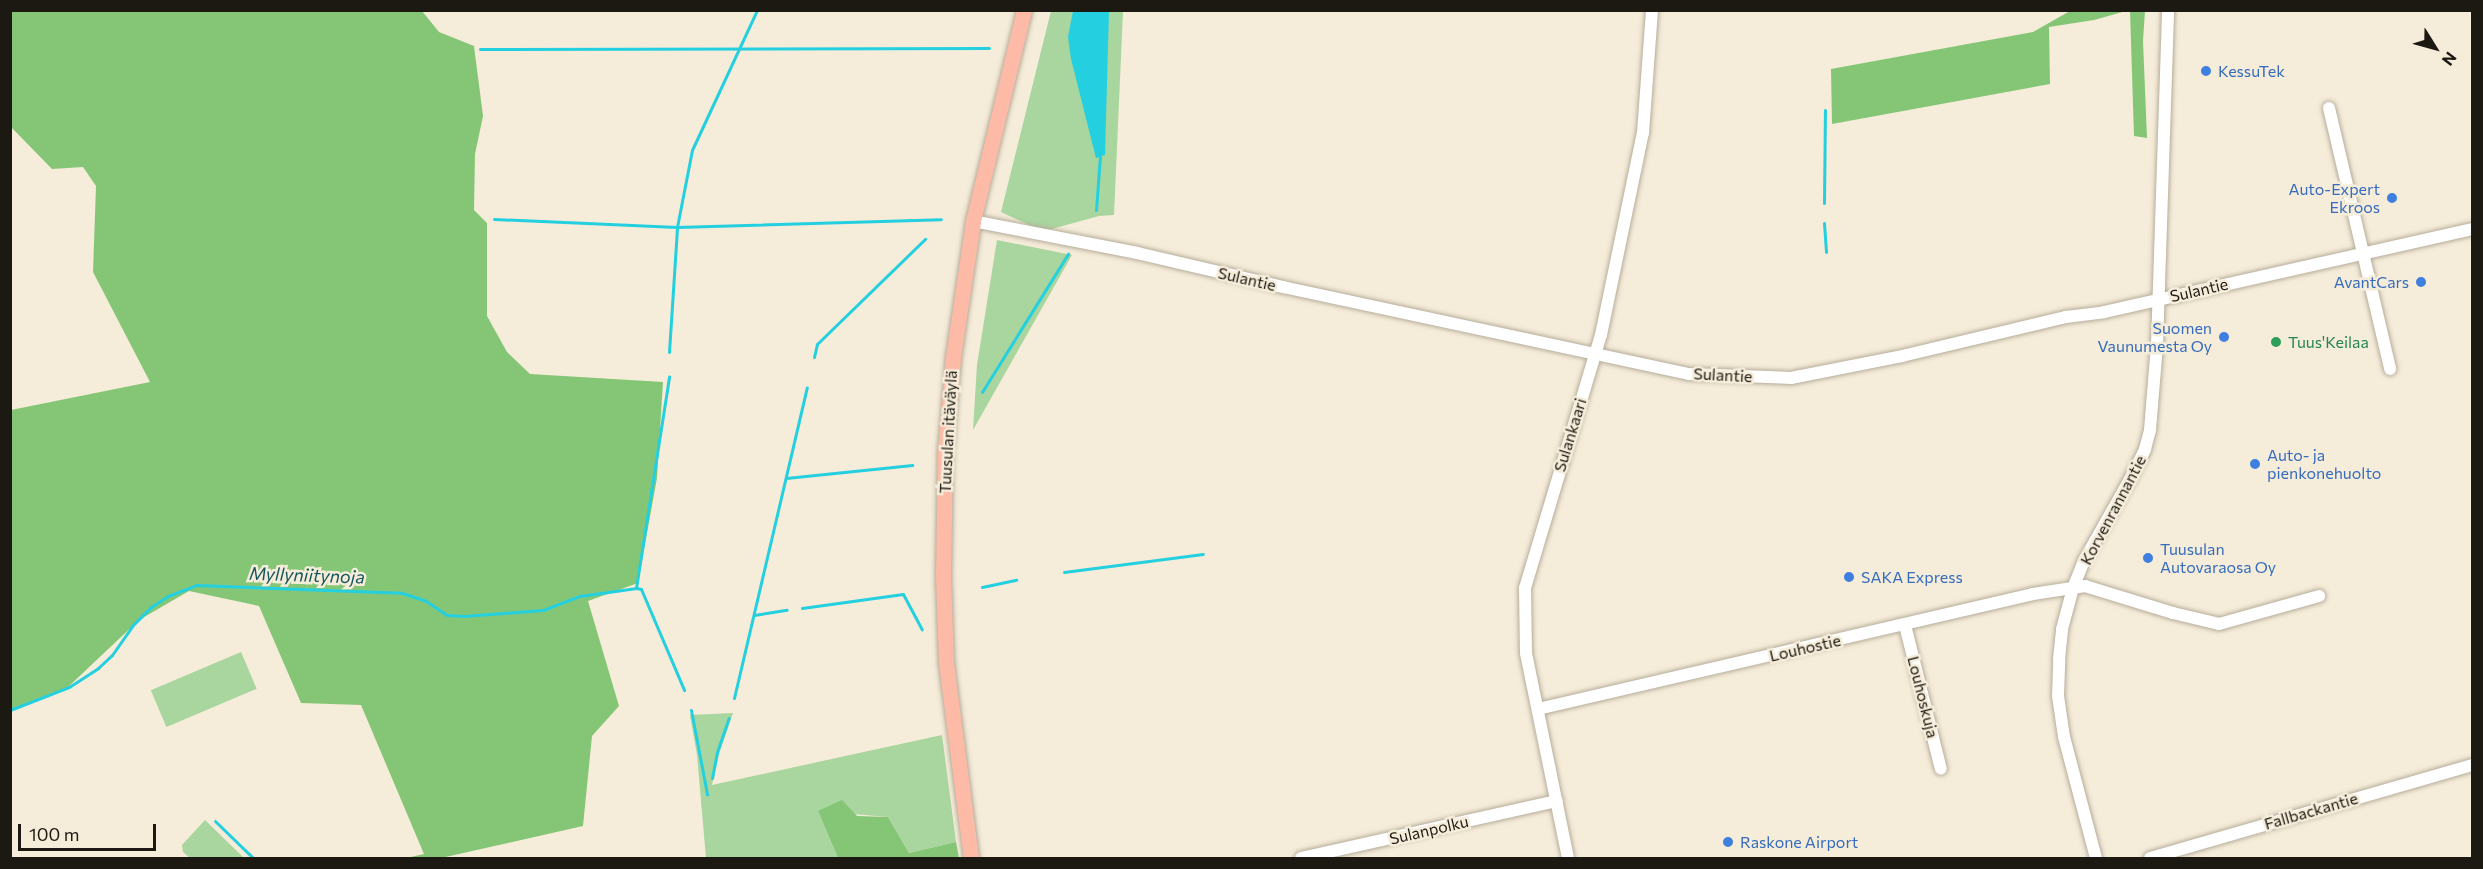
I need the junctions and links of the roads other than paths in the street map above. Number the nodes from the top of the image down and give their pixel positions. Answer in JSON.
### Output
{"nodes":[{"id":1,"x":1024,"y":10,"type":"edge"},
{"id":2,"x":1652,"y":10,"type":"edge"},
{"id":3,"x":2168,"y":10,"type":"edge"},
{"id":4,"x":2329,"y":108,"type":"dead end"},
{"id":5,"x":973,"y":221,"type":"junction"},
{"id":6,"x":2472,"y":229,"type":"edge"},
{"id":7,"x":2364,"y":254,"type":"junction"},
{"id":8,"x":2159,"y":300,"type":"junction"},
{"id":9,"x":1594,"y":354,"type":"junction"},
{"id":10,"x":2390,"y":369,"type":"dead end"},
{"id":11,"x":2073,"y":588,"type":"junction"},
{"id":12,"x":2319,"y":596,"type":"dead end"},
{"id":13,"x":1905,"y":625,"type":"junction"},
{"id":14,"x":1538,"y":709,"type":"junction"},
{"id":15,"x":2472,"y":765,"type":"edge"},
{"id":16,"x":1941,"y":770,"type":"dead end"},
{"id":17,"x":1557,"y":801,"type":"junction"},
{"id":18,"x":971,"y":858,"type":"edge"},
{"id":19,"x":1301,"y":858,"type":"edge"},
{"id":20,"x":1568,"y":858,"type":"edge"},
{"id":21,"x":2096,"y":858,"type":"edge"},
{"id":22,"x":2150,"y":858,"type":"edge"}],
"edges":[{"from":1,"to":5,"type":"main road","name":"Tuusulan itäväylä"},
{"from":2,"to":9,"type":"street","name":"Sulankaari"},
{"from":3,"to":8,"type":"street","name":"Korvenrannantie"},
{"from":4,"to":7,"type":"street"},
{"from":5,"to":9,"type":"street","name":"Sulantie"},
{"from":5,"to":18,"type":"main road","name":"Tuusulan itäväylä"},
{"from":6,"to":7,"type":"street","name":"Sulantie"},
{"from":7,"to":8,"type":"street","name":"Sulantie"},
{"from":7,"to":10,"type":"street"},
{"from":8,"to":9,"type":"street","name":"Sulantie"},
{"from":8,"to":11,"type":"street","name":"Korvenrannantie"},
{"from":9,"to":14,"type":"street","name":"Sulankaari"},
{"from":11,"to":12,"type":"street","name":"Louhostie"},
{"from":11,"to":13,"type":"street","name":"Louhostie"},
{"from":11,"to":21,"type":"street","name":"Korvenrannantie"},
{"from":13,"to":14,"type":"street","name":"Louhostie"},
{"from":13,"to":16,"type":"street","name":"Louhoskuja"},
{"from":14,"to":17,"type":"street","name":"Sulankaari"},
{"from":15,"to":22,"type":"street","name":"Fallbackantie"},
{"from":17,"to":19,"type":"street","name":"Sulanpolku"},
{"from":17,"to":20,"type":"street","name":"Sulankaari"}]}
